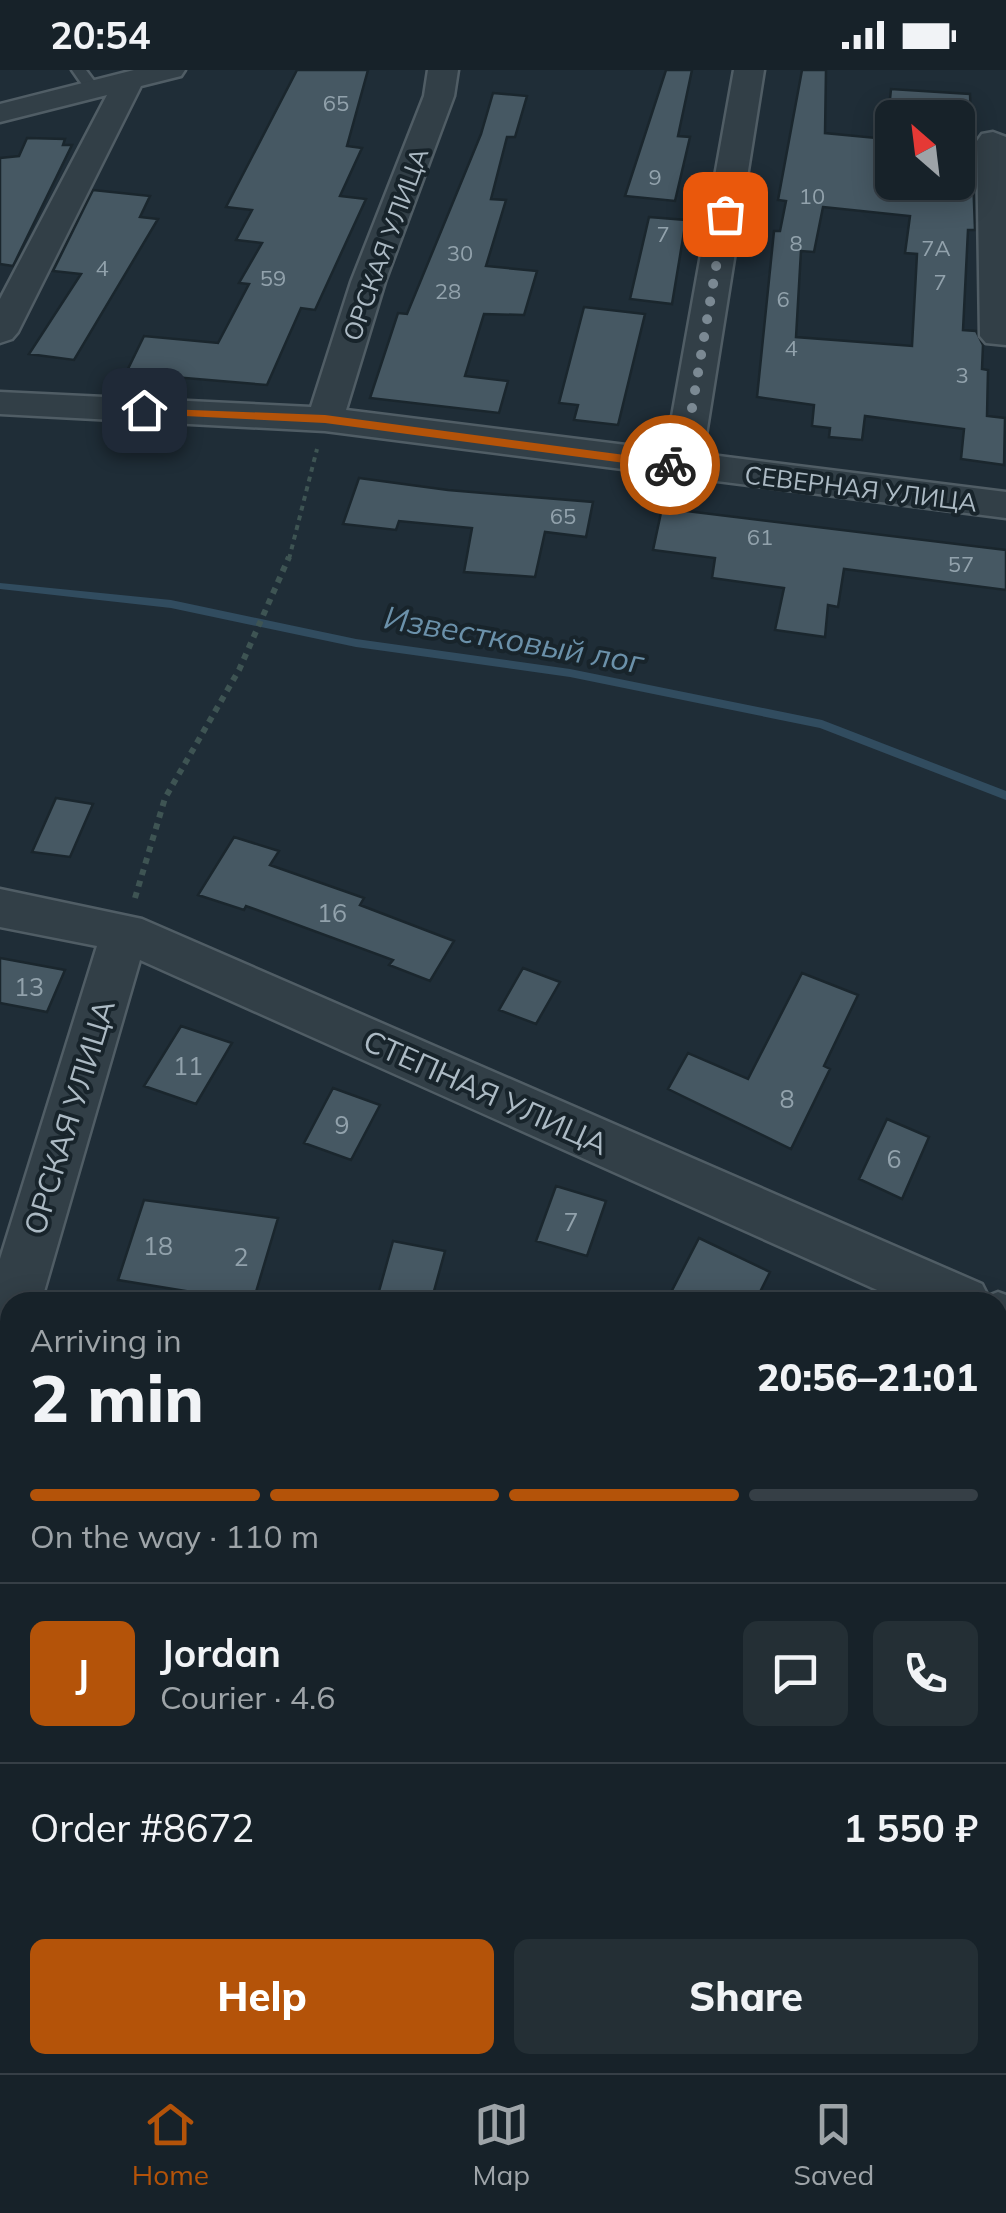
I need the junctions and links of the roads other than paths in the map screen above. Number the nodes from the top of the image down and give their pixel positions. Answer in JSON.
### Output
{"nodes":[{"id":1,"x":170,"y":70,"type":"edge"},
{"id":2,"x":443,"y":70,"type":"edge"},
{"id":3,"x":749,"y":70,"type":"edge"},
{"id":4,"x":86,"y":80,"type":"edge"},
{"id":5,"x":129,"y":81,"type":"junction"},
{"id":6,"x":0,"y":113,"type":"edge"},
{"id":7,"x":993,"y":140,"type":"dead end"},
{"id":8,"x":999,"y":238,"type":"edge"},
{"id":9,"x":0,"y":332,"type":"edge"},
{"id":10,"x":998,"y":336,"type":"dead end"},
{"id":11,"x":0,"y":403,"type":"edge"},
{"id":12,"x":325,"y":419,"type":"junction"},
{"id":13,"x":682,"y":467,"type":"junction"},
{"id":14,"x":1006,"y":505,"type":"edge"},
{"id":15,"x":0,"y":908,"type":"edge"},
{"id":16,"x":125,"y":932,"type":"junction"},
{"id":17,"x":17,"y":1292,"type":"edge"},
{"id":18,"x":940,"y":1292,"type":"edge"}],
"edges":[{"from":1,"to":5,"type":"street"},
{"from":2,"to":12,"type":"street","name":"ОРСКАЯ УЛИЦА"},
{"from":3,"to":13,"type":"street"},
{"from":4,"to":5,"type":"street"},
{"from":4,"to":6,"type":"street"},
{"from":5,"to":9,"type":"street"},
{"from":7,"to":8,"type":"street"},
{"from":8,"to":10,"type":"street"},
{"from":11,"to":12,"type":"street","name":"СЕВЕРНАЯ УЛИЦА"},
{"from":12,"to":13,"type":"street","name":"СЕВЕРНАЯ УЛИЦА"},
{"from":13,"to":14,"type":"street","name":"СЕВЕРНАЯ УЛИЦА"},
{"from":15,"to":16,"type":"street","name":"СТЕПНАЯ УЛИЦА"},
{"from":16,"to":17,"type":"street","name":"ОРСКАЯ УЛИЦА"},
{"from":16,"to":18,"type":"street","name":"СТЕПНАЯ УЛИЦА"}]}
